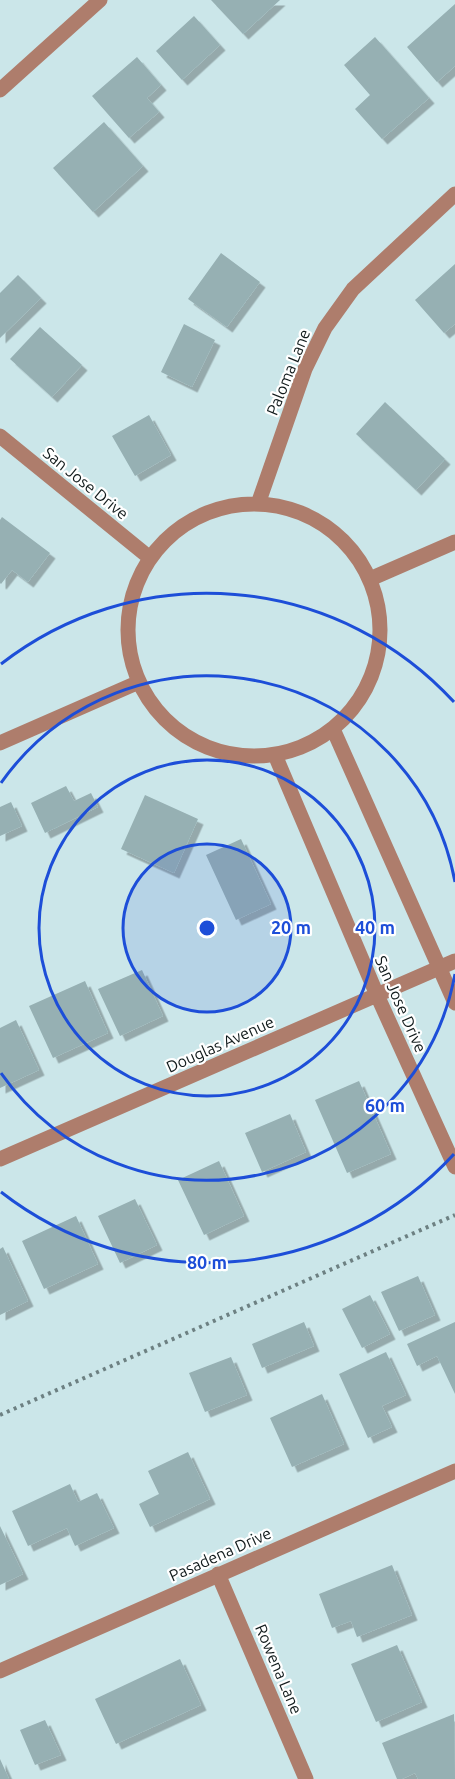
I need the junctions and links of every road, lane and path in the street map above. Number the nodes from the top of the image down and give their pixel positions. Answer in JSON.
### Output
{"nodes":[{"id":1,"x":100,"y":0,"type":"edge"},
{"id":2,"x":0,"y":90,"type":"edge"},
{"id":3,"x":455,"y":194,"type":"edge"},
{"id":4,"x":0,"y":436,"type":"edge"},
{"id":5,"x":258,"y":504,"type":"junction"},
{"id":6,"x":455,"y":542,"type":"edge"},
{"id":7,"x":150,"y":558,"type":"junction"},
{"id":8,"x":370,"y":579,"type":"junction"},
{"id":9,"x":139,"y":682,"type":"junction"},
{"id":10,"x":333,"y":729,"type":"junction"},
{"id":11,"x":0,"y":743,"type":"edge"},
{"id":12,"x":275,"y":755,"type":"junction"},
{"id":13,"x":455,"y":961,"type":"edge"},
{"id":14,"x":439,"y":968,"type":"junction"},
{"id":15,"x":377,"y":995,"type":"junction"},
{"id":16,"x":455,"y":1003,"type":"edge"},
{"id":17,"x":0,"y":1159,"type":"edge"},
{"id":18,"x":455,"y":1167,"type":"edge"},
{"id":19,"x":455,"y":1215,"type":"edge"},
{"id":20,"x":0,"y":1415,"type":"edge"},
{"id":21,"x":455,"y":1471,"type":"edge"},
{"id":22,"x":218,"y":1574,"type":"junction"},
{"id":23,"x":0,"y":1671,"type":"edge"},
{"id":24,"x":306,"y":1779,"type":"edge"}],
"edges":[{"from":1,"to":2,"type":"street"},
{"from":3,"to":5,"type":"street","name":"Paloma Lane"},
{"from":4,"to":7,"type":"street","name":"San Jose Drive"},
{"from":5,"to":7,"type":"street"},
{"from":5,"to":8,"type":"street"},
{"from":6,"to":8,"type":"street"},
{"from":7,"to":9,"type":"street"},
{"from":8,"to":10,"type":"street"},
{"from":9,"to":11,"type":"street"},
{"from":9,"to":12,"type":"street"},
{"from":10,"to":12,"type":"street"},
{"from":10,"to":14,"type":"street"},
{"from":12,"to":15,"type":"street","name":"San Jose Drive"},
{"from":13,"to":14,"type":"street","name":"Douglas Avenue"},
{"from":14,"to":15,"type":"street","name":"Douglas Avenue"},
{"from":14,"to":16,"type":"street"},
{"from":15,"to":17,"type":"street","name":"Douglas Avenue"},
{"from":15,"to":18,"type":"street","name":"San Jose Drive"},
{"from":19,"to":20,"type":"path"},
{"from":21,"to":22,"type":"street","name":"Pasadena Drive"},
{"from":22,"to":23,"type":"street","name":"Pasadena Drive"},
{"from":22,"to":24,"type":"street","name":"Rowena Lane"}]}
